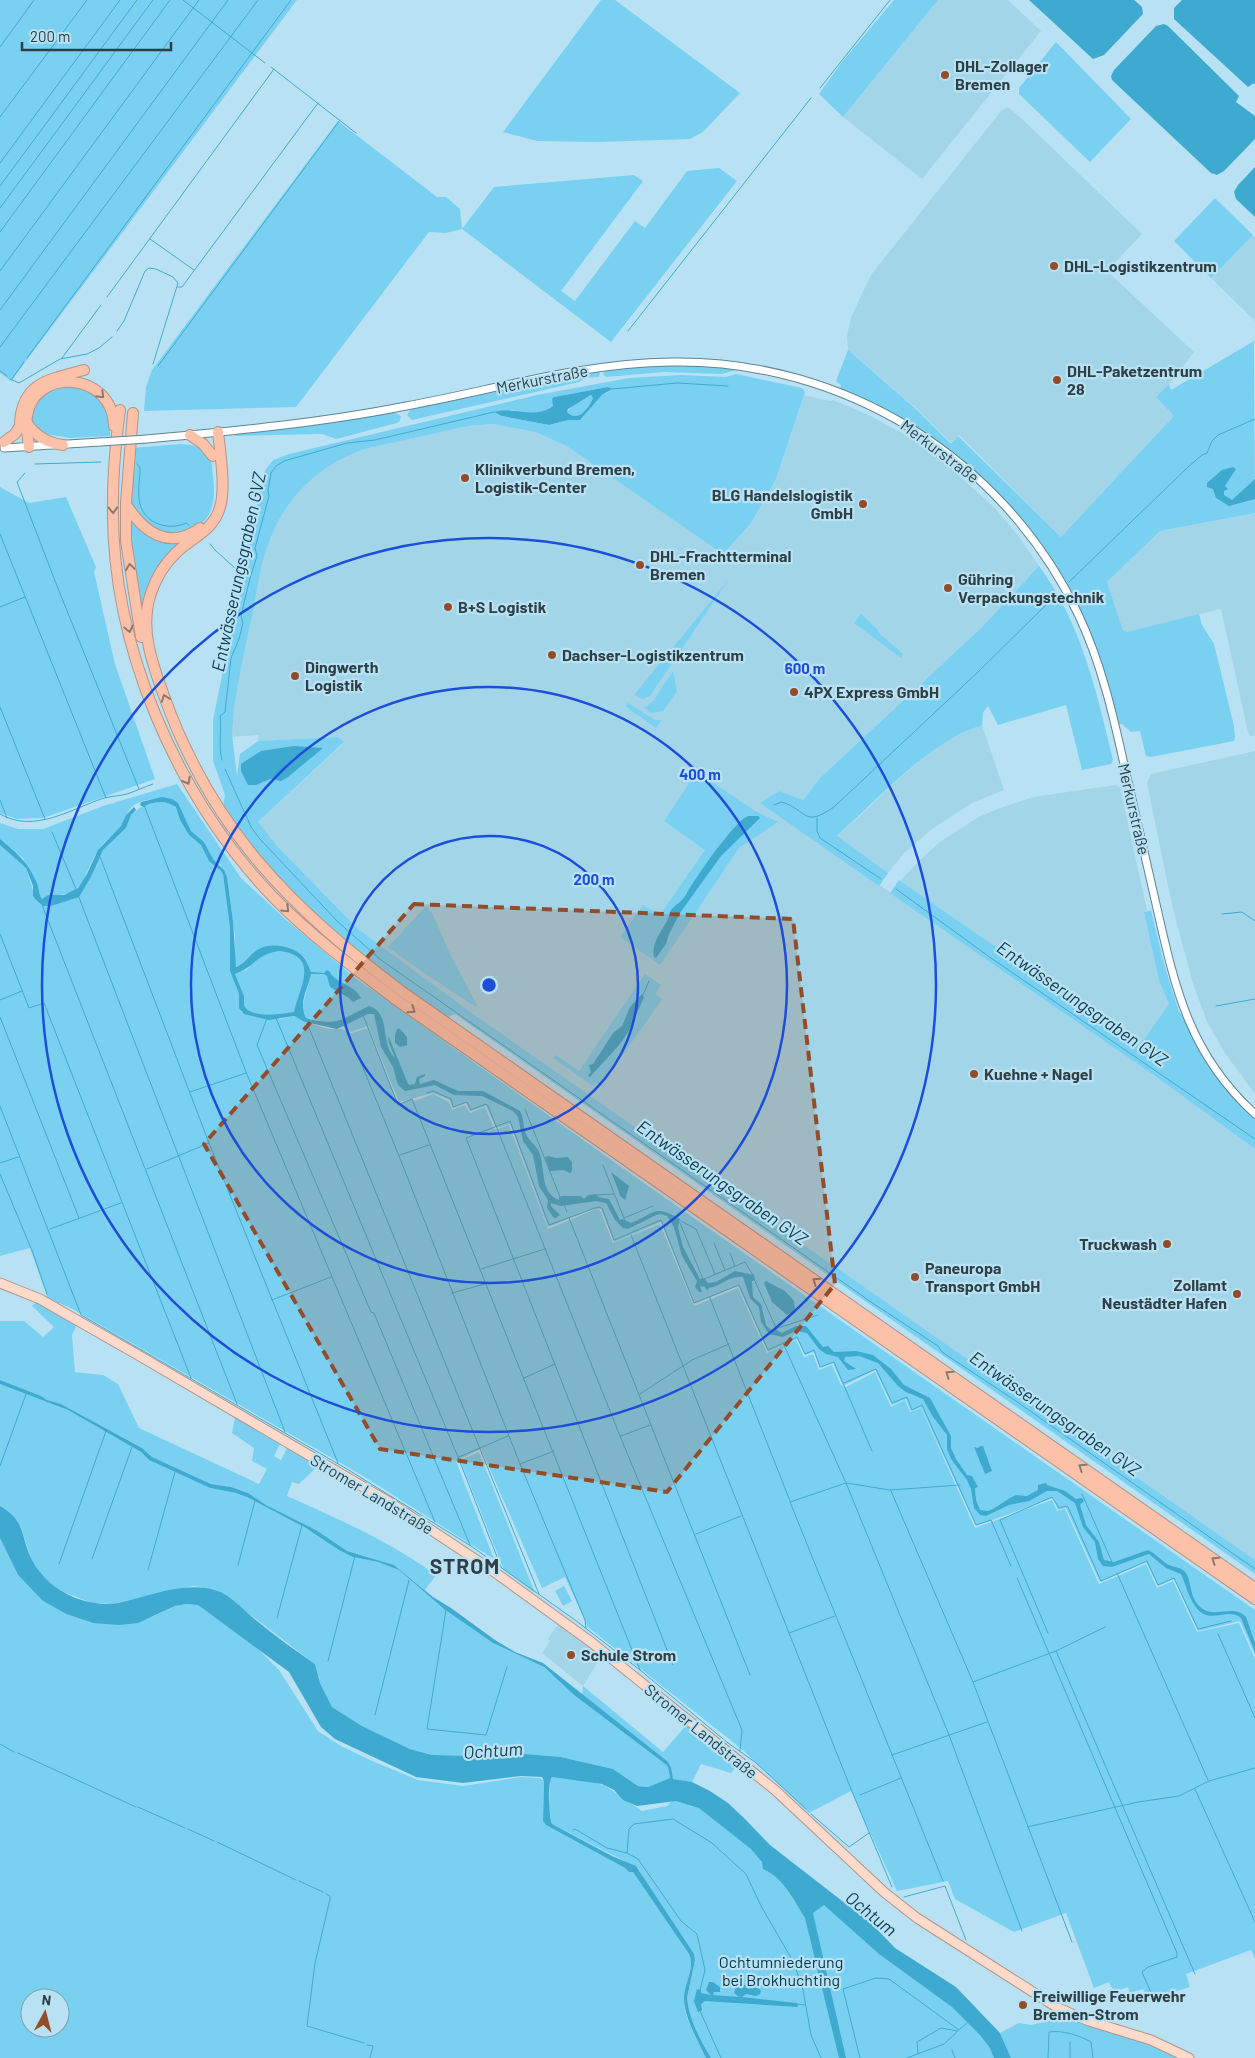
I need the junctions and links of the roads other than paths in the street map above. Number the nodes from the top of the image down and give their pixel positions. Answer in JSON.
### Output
{"nodes":[{"id":1,"x":84,"y":370,"type":"dead end"},
{"id":2,"x":120,"y":410,"type":"dead end"},
{"id":3,"x":133,"y":413,"type":"dead end"},
{"id":4,"x":23,"y":424,"type":"junction"},
{"id":5,"x":215,"y":432,"type":"junction"},
{"id":6,"x":190,"y":435,"type":"junction"},
{"id":7,"x":4,"y":445,"type":"joint"},
{"id":8,"x":63,"y":445,"type":"junction"},
{"id":9,"x":26,"y":448,"type":"junction"},
{"id":10,"x":213,"y":456,"type":"junction"},
{"id":11,"x":114,"y":462,"type":"junction"},
{"id":12,"x":126,"y":503,"type":"junction"},
{"id":13,"x":149,"y":648,"type":"junction"},
{"id":14,"x":1255,"y":1114,"type":"edge"},
{"id":15,"x":0,"y":1283,"type":"edge"},
{"id":16,"x":1255,"y":1588,"type":"edge"},
{"id":17,"x":1255,"y":1600,"type":"edge"},
{"id":18,"x":1189,"y":2058,"type":"edge"}],
"edges":[{"from":1,"to":4,"type":"highway"},
{"from":2,"to":11,"type":"highway"},
{"from":3,"to":12,"type":"highway"},
{"from":4,"to":7,"type":"highway"},
{"from":4,"to":8,"type":"highway"},
{"from":4,"to":9,"type":"highway"},
{"from":4,"to":11,"type":"highway","one_way":true},
{"from":5,"to":6,"type":"street","name":"Merkurstraße"},
{"from":5,"to":10,"type":"highway"},
{"from":5,"to":13,"type":"highway"},
{"from":5,"to":14,"type":"street","name":"Merkurstraße"},
{"from":6,"to":8,"type":"street","name":"Merkurstraße","bridge":true},
{"from":6,"to":10,"type":"highway"},
{"from":7,"to":9,"type":"street","name":"Merkurstraße"},
{"from":8,"to":9,"type":"street","name":"Merkurstraße"},
{"from":10,"to":12,"type":"highway"},
{"from":11,"to":17,"type":"highway","one_way":true},
{"from":13,"to":12,"type":"highway","one_way":true},
{"from":16,"to":13,"type":"highway","one_way":true},
{"from":15,"to":18,"type":"main road","name":"Stromer Landstraße"}]}
